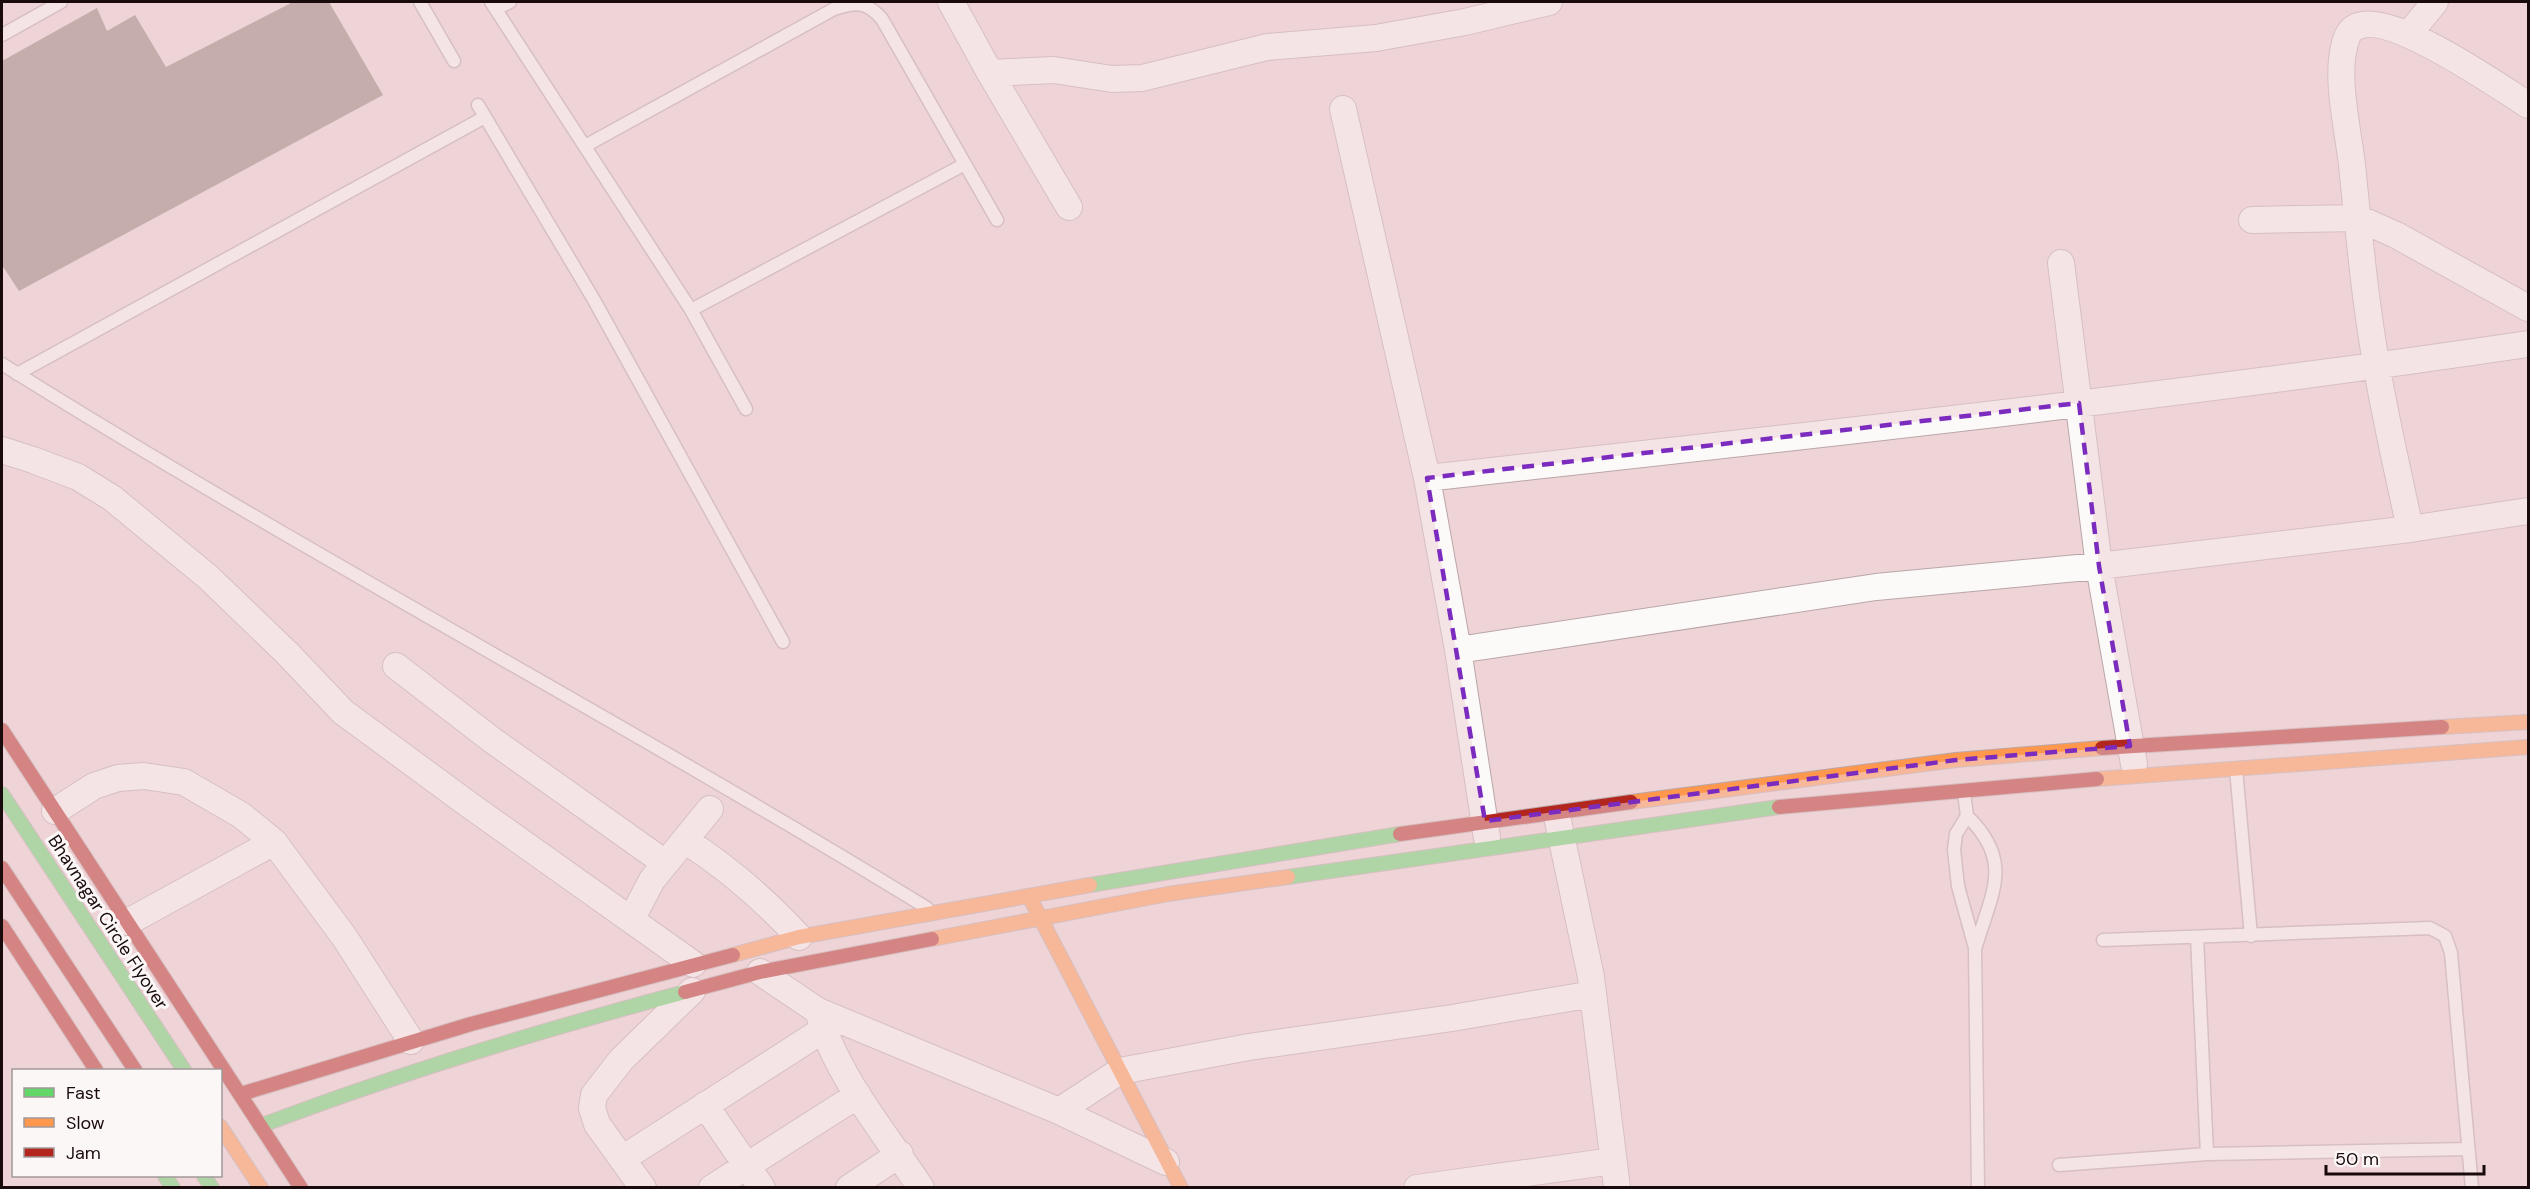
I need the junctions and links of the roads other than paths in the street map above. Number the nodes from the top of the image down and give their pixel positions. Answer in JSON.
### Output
{"nodes":[{"id":1,"x":61,"y":2,"type":"edge"},
{"id":2,"x":420,"y":2,"type":"edge"},
{"id":3,"x":510,"y":2,"type":"edge"},
{"id":4,"x":951,"y":2,"type":"edge"},
{"id":5,"x":1549,"y":2,"type":"edge"},
{"id":6,"x":2435,"y":2,"type":"edge"},
{"id":7,"x":493,"y":5,"type":"edge"},
{"id":8,"x":1462,"y":12,"type":"edge"},
{"id":9,"x":2,"y":35,"type":"edge"},
{"id":10,"x":2408,"y":35,"type":"junction"},
{"id":11,"x":454,"y":61,"type":"dead end"},
{"id":12,"x":990,"y":73,"type":"junction"},
{"id":13,"x":478,"y":105,"type":"dead end"},
{"id":14,"x":2529,"y":105,"type":"edge"},
{"id":15,"x":1343,"y":109,"type":"dead end"},
{"id":16,"x":485,"y":117,"type":"junction"},
{"id":17,"x":585,"y":146,"type":"junction"},
{"id":18,"x":965,"y":164,"type":"junction"},
{"id":19,"x":1070,"y":207,"type":"dead end"},
{"id":20,"x":2358,"y":218,"type":"junction"},
{"id":21,"x":998,"y":220,"type":"dead end"},
{"id":22,"x":2252,"y":220,"type":"dead end"},
{"id":23,"x":2061,"y":263,"type":"dead end"},
{"id":24,"x":2529,"y":308,"type":"edge"},
{"id":25,"x":692,"y":310,"type":"junction"},
{"id":26,"x":2529,"y":344,"type":"edge"},
{"id":27,"x":2,"y":364,"type":"edge"},
{"id":28,"x":2376,"y":367,"type":"junction"},
{"id":29,"x":17,"y":374,"type":"junction"},
{"id":30,"x":2079,"y":402,"type":"junction"},
{"id":31,"x":747,"y":409,"type":"dead end"},
{"id":32,"x":2,"y":450,"type":"edge"},
{"id":33,"x":1427,"y":478,"type":"junction"},
{"id":34,"x":2529,"y":511,"type":"edge"},
{"id":35,"x":2410,"y":529,"type":"junction"},
{"id":36,"x":2099,"y":566,"type":"junction"},
{"id":37,"x":783,"y":642,"type":"dead end"},
{"id":38,"x":1458,"y":650,"type":"junction"},
{"id":39,"x":396,"y":666,"type":"dead end"},
{"id":40,"x":2529,"y":722,"type":"edge"},
{"id":41,"x":2,"y":730,"type":"edge"},
{"id":42,"x":2130,"y":746,"type":"junction"},
{"id":43,"x":2529,"y":747,"type":"edge"},
{"id":44,"x":2236,"y":769,"type":"junction"},
{"id":45,"x":2136,"y":776,"type":"junction"},
{"id":46,"x":1964,"y":792,"type":"junction"},
{"id":47,"x":2,"y":794,"type":"edge"},
{"id":48,"x":710,"y":809,"type":"dead end"},
{"id":49,"x":55,"y":811,"type":"junction"},
{"id":50,"x":1556,"y":811,"type":"junction"},
{"id":51,"x":1967,"y":816,"type":"junction"},
{"id":52,"x":1485,"y":821,"type":"junction"},
{"id":53,"x":1562,"y":840,"type":"junction"},
{"id":54,"x":686,"y":841,"type":"junction"},
{"id":55,"x":274,"y":842,"type":"junction"},
{"id":56,"x":1489,"y":850,"type":"junction"},
{"id":57,"x":665,"y":863,"type":"junction"},
{"id":58,"x":2,"y":867,"type":"edge"},
{"id":59,"x":1028,"y":895,"type":"junction"},
{"id":60,"x":933,"y":912,"type":"junction"},
{"id":61,"x":632,"y":918,"type":"junction"},
{"id":62,"x":1041,"y":919,"type":"junction"},
{"id":63,"x":128,"y":922,"type":"junction"},
{"id":64,"x":2,"y":926,"type":"edge"},
{"id":65,"x":2251,"y":936,"type":"junction"},
{"id":66,"x":799,"y":937,"type":"junction"},
{"id":67,"x":2197,"y":937,"type":"junction"},
{"id":68,"x":2103,"y":940,"type":"dead end"},
{"id":69,"x":1975,"y":948,"type":"junction"},
{"id":70,"x":693,"y":964,"type":"junction"},
{"id":71,"x":760,"y":972,"type":"junction"},
{"id":72,"x":694,"y":989,"type":"junction"},
{"id":73,"x":1593,"y":994,"type":"junction"},
{"id":74,"x":821,"y":1021,"type":"junction"},
{"id":75,"x":411,"y":1041,"type":"junction"},
{"id":76,"x":95,"y":1069,"type":"edge"},
{"id":77,"x":134,"y":1069,"type":"edge"},
{"id":78,"x":183,"y":1069,"type":"edge"},
{"id":79,"x":1120,"y":1071,"type":"junction"},
{"id":80,"x":241,"y":1094,"type":"junction"},
{"id":81,"x":858,"y":1095,"type":"junction"},
{"id":82,"x":705,"y":1106,"type":"junction"},
{"id":83,"x":1059,"y":1112,"type":"junction"},
{"id":84,"x":260,"y":1126,"type":"junction"},
{"id":85,"x":222,"y":1129,"type":"edge"},
{"id":86,"x":2468,"y":1149,"type":"junction"},
{"id":87,"x":900,"y":1154,"type":"junction"},
{"id":88,"x":2207,"y":1154,"type":"junction"},
{"id":89,"x":622,"y":1159,"type":"junction"},
{"id":90,"x":1613,"y":1161,"type":"junction"},
{"id":91,"x":2059,"y":1165,"type":"dead end"},
{"id":92,"x":747,"y":1166,"type":"junction"},
{"id":93,"x":1172,"y":1179,"type":"edge"},
{"id":94,"x":261,"y":1188,"type":"edge"},
{"id":95,"x":301,"y":1188,"type":"edge"},
{"id":96,"x":643,"y":1188,"type":"edge"},
{"id":97,"x":712,"y":1188,"type":"edge"},
{"id":98,"x":762,"y":1188,"type":"edge"},
{"id":99,"x":849,"y":1188,"type":"edge"},
{"id":100,"x":921,"y":1188,"type":"edge"},
{"id":101,"x":1417,"y":1188,"type":"edge"},
{"id":102,"x":1617,"y":1188,"type":"edge"},
{"id":103,"x":1978,"y":1188,"type":"edge"},
{"id":104,"x":2472,"y":1188,"type":"edge"}],
"edges":[{"from":1,"to":9,"type":"lane"},
{"from":2,"to":11,"type":"lane"},
{"from":3,"to":7,"type":"lane"},
{"from":4,"to":12,"type":"street"},
{"from":5,"to":8,"type":"street"},
{"from":6,"to":10,"type":"street"},
{"from":7,"to":17,"type":"lane"},
{"from":8,"to":12,"type":"street"},
{"from":10,"to":14,"type":"street"},
{"from":10,"to":20,"type":"street"},
{"from":12,"to":19,"type":"street"},
{"from":13,"to":16,"type":"lane"},
{"from":15,"to":33,"type":"street"},
{"from":16,"to":29,"type":"lane"},
{"from":16,"to":37,"type":"lane"},
{"from":17,"to":18,"type":"lane"},
{"from":17,"to":25,"type":"lane"},
{"from":18,"to":21,"type":"lane"},
{"from":18,"to":25,"type":"lane"},
{"from":20,"to":22,"type":"street"},
{"from":20,"to":24,"type":"street"},
{"from":20,"to":28,"type":"street"},
{"from":23,"to":30,"type":"street"},
{"from":25,"to":31,"type":"lane"},
{"from":26,"to":28,"type":"street"},
{"from":27,"to":29,"type":"lane"},
{"from":28,"to":30,"type":"street"},
{"from":28,"to":35,"type":"street"},
{"from":29,"to":60,"type":"lane"},
{"from":30,"to":33,"type":"street"},
{"from":30,"to":36,"type":"street"},
{"from":32,"to":61,"type":"street"},
{"from":33,"to":38,"type":"street"},
{"from":34,"to":35,"type":"street"},
{"from":35,"to":36,"type":"street"},
{"from":36,"to":38,"type":"street"},
{"from":36,"to":42,"type":"street"},
{"from":38,"to":52,"type":"street"},
{"from":39,"to":57,"type":"street"},
{"from":40,"to":42,"type":"main road"},
{"from":41,"to":49,"type":"main road"},
{"from":42,"to":45,"type":"street"},
{"from":42,"to":50,"type":"main road"},
{"from":43,"to":44,"type":"main road"},
{"from":44,"to":45,"type":"main road"},
{"from":44,"to":65,"type":"lane"},
{"from":45,"to":46,"type":"main road"},
{"from":46,"to":51,"type":"lane"},
{"from":46,"to":53,"type":"main road"},
{"from":47,"to":78,"type":"main road","name":"Bhavnagar Circle Flyover"},
{"from":48,"to":54,"type":"street"},
{"from":49,"to":55,"type":"street"},
{"from":49,"to":63,"type":"main road"},
{"from":50,"to":52,"type":"main road"},
{"from":50,"to":53,"type":"street"},
{"from":51,"to":69,"type":"lane"},
{"from":51,"to":69,"type":"lane"},
{"from":52,"to":56,"type":"street"},
{"from":52,"to":59,"type":"main road"},
{"from":53,"to":56,"type":"main road"},
{"from":53,"to":73,"type":"street"},
{"from":54,"to":57,"type":"street"},
{"from":54,"to":66,"type":"street"},
{"from":55,"to":63,"type":"street"},
{"from":55,"to":75,"type":"street"},
{"from":56,"to":62,"type":"main road"},
{"from":57,"to":61,"type":"street"},
{"from":58,"to":77,"type":"main road"},
{"from":59,"to":60,"type":"main road"},
{"from":59,"to":62,"type":"main road"},
{"from":60,"to":66,"type":"main road"},
{"from":61,"to":70,"type":"street"},
{"from":62,"to":71,"type":"main road"},
{"from":62,"to":79,"type":"main road"},
{"from":63,"to":80,"type":"main road"},
{"from":64,"to":76,"type":"main road"},
{"from":65,"to":67,"type":"lane"},
{"from":65,"to":86,"type":"lane"},
{"from":66,"to":70,"type":"main road"},
{"from":67,"to":68,"type":"lane"},
{"from":67,"to":88,"type":"lane"},
{"from":69,"to":103,"type":"lane"},
{"from":70,"to":75,"type":"main road"},
{"from":71,"to":72,"type":"main road"},
{"from":71,"to":74,"type":"street"},
{"from":72,"to":84,"type":"main road"},
{"from":72,"to":89,"type":"street"},
{"from":73,"to":79,"type":"street"},
{"from":73,"to":90,"type":"street"},
{"from":74,"to":81,"type":"street"},
{"from":74,"to":82,"type":"street"},
{"from":74,"to":83,"type":"street"},
{"from":75,"to":80,"type":"main road"},
{"from":79,"to":83,"type":"street"},
{"from":79,"to":93,"type":"main road"},
{"from":80,"to":84,"type":"main road"},
{"from":81,"to":87,"type":"street"},
{"from":81,"to":92,"type":"street"},
{"from":82,"to":89,"type":"street"},
{"from":82,"to":92,"type":"street"},
{"from":83,"to":93,"type":"street"},
{"from":84,"to":95,"type":"main road"},
{"from":85,"to":94,"type":"main road"},
{"from":86,"to":88,"type":"lane"},
{"from":86,"to":104,"type":"lane"},
{"from":87,"to":99,"type":"street"},
{"from":87,"to":100,"type":"street"},
{"from":88,"to":91,"type":"lane"},
{"from":89,"to":96,"type":"street"},
{"from":90,"to":101,"type":"street"},
{"from":90,"to":102,"type":"street"},
{"from":92,"to":97,"type":"street"},
{"from":92,"to":98,"type":"street"}]}
